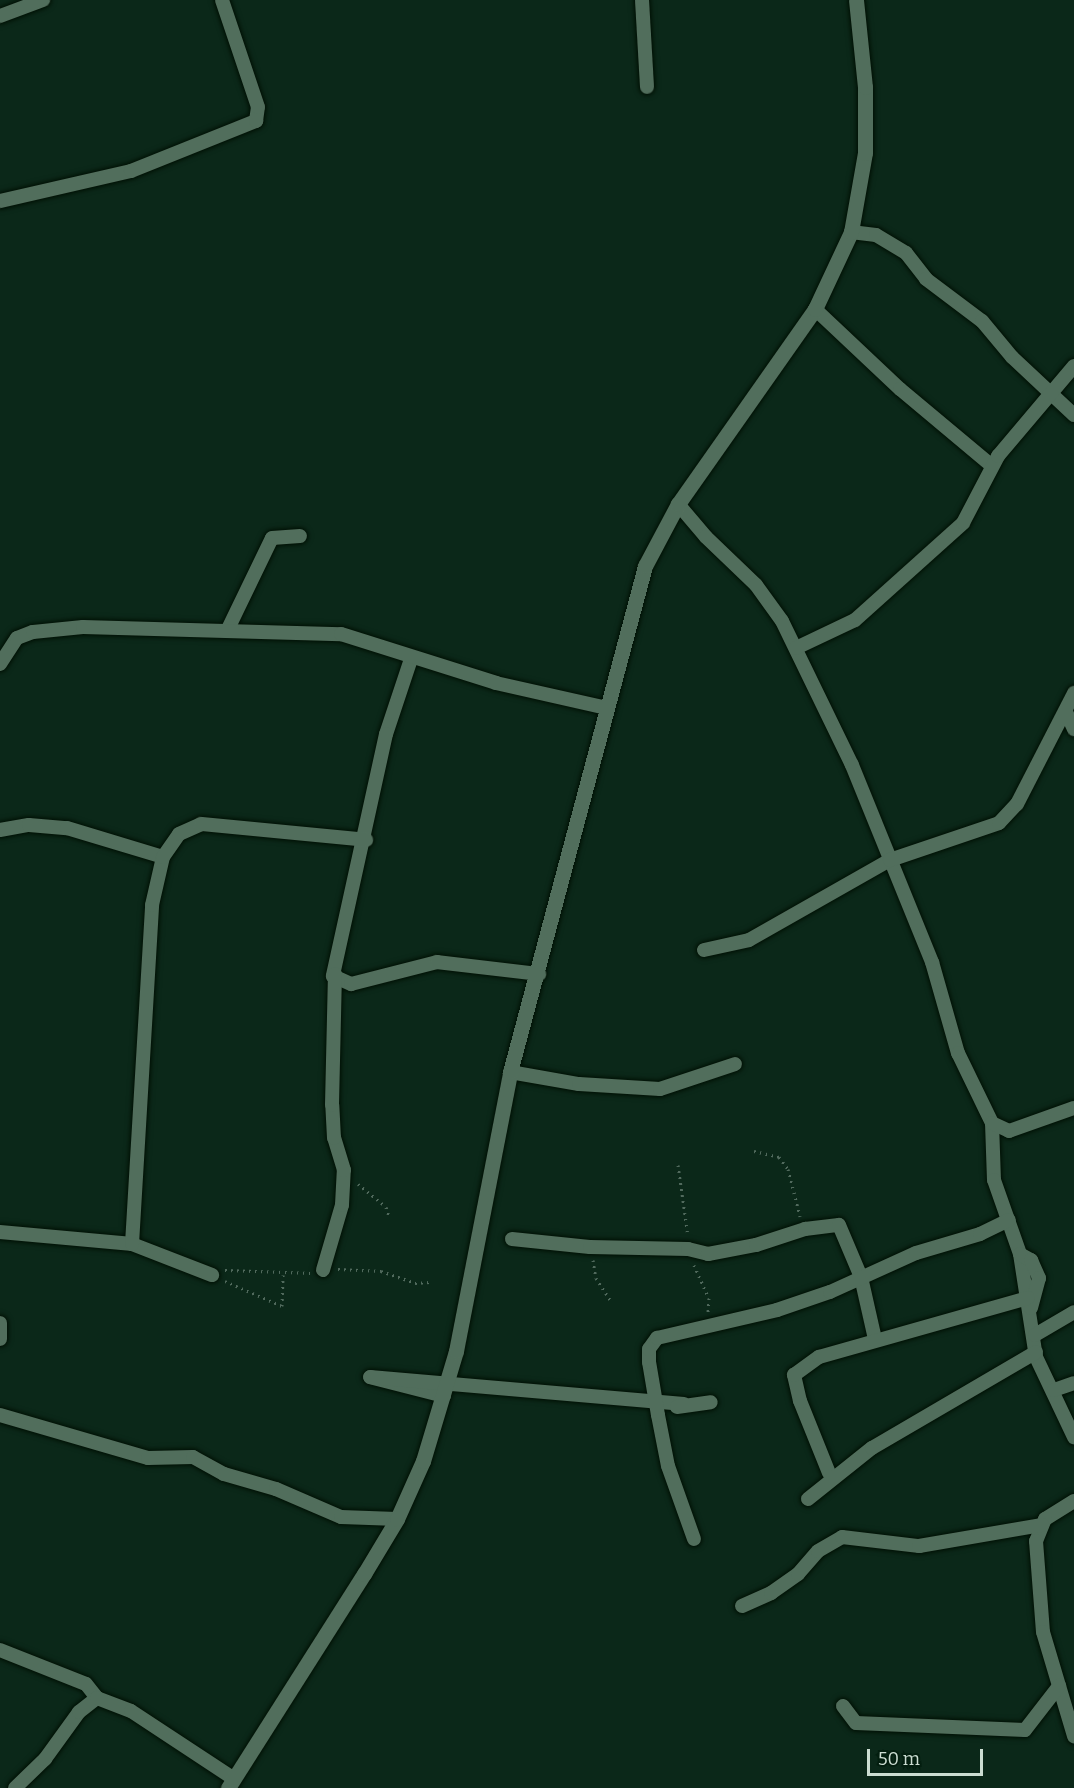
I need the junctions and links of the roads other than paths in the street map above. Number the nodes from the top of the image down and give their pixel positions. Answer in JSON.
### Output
{"nodes":[{"id":1,"x":41,"y":0,"type":"edge"},
{"id":2,"x":222,"y":0,"type":"edge"},
{"id":3,"x":642,"y":0,"type":"edge"},
{"id":4,"x":856,"y":0,"type":"edge"},
{"id":5,"x":0,"y":16,"type":"edge"},
{"id":6,"x":647,"y":87,"type":"dead end"},
{"id":7,"x":0,"y":201,"type":"edge"},
{"id":8,"x":850,"y":232,"type":"junction"},
{"id":9,"x":815,"y":309,"type":"junction"},
{"id":10,"x":1074,"y":366,"type":"edge"},
{"id":11,"x":1049,"y":393,"type":"junction"},
{"id":12,"x":1074,"y":415,"type":"edge"},
{"id":13,"x":991,"y":465,"type":"junction"},
{"id":14,"x":678,"y":504,"type":"junction"},
{"id":15,"x":300,"y":536,"type":"dead end"},
{"id":16,"x":227,"y":631,"type":"junction"},
{"id":17,"x":796,"y":648,"type":"junction"},
{"id":18,"x":411,"y":659,"type":"junction"},
{"id":19,"x":0,"y":664,"type":"edge"},
{"id":20,"x":1074,"y":693,"type":"edge"},
{"id":21,"x":607,"y":708,"type":"junction"},
{"id":22,"x":1066,"y":712,"type":"junction"},
{"id":23,"x":1074,"y":729,"type":"edge"},
{"id":24,"x":0,"y":830,"type":"edge"},
{"id":25,"x":366,"y":840,"type":"junction"},
{"id":26,"x":163,"y":857,"type":"junction"},
{"id":27,"x":890,"y":860,"type":"junction"},
{"id":28,"x":704,"y":951,"type":"dead end"},
{"id":29,"x":335,"y":967,"type":"dead end"},
{"id":30,"x":539,"y":974,"type":"junction"},
{"id":31,"x":735,"y":1064,"type":"dead end"},
{"id":32,"x":510,"y":1072,"type":"junction"},
{"id":33,"x":1074,"y":1108,"type":"edge"},
{"id":34,"x":992,"y":1124,"type":"junction"},
{"id":35,"x":1009,"y":1220,"type":"junction"},
{"id":36,"x":0,"y":1232,"type":"edge"},
{"id":37,"x":512,"y":1239,"type":"dead end"},
{"id":38,"x":132,"y":1244,"type":"junction"},
{"id":39,"x":323,"y":1270,"type":"dead end"},
{"id":40,"x":212,"y":1275,"type":"road end"},
{"id":41,"x":861,"y":1276,"type":"junction"},
{"id":42,"x":1030,"y":1304,"type":"junction"},
{"id":43,"x":1074,"y":1311,"type":"edge"},
{"id":44,"x":0,"y":1323,"type":"edge"},
{"id":45,"x":1035,"y":1335,"type":"junction"},
{"id":46,"x":0,"y":1339,"type":"edge"},
{"id":47,"x":875,"y":1339,"type":"junction"},
{"id":48,"x":1036,"y":1352,"type":"junction"},
{"id":49,"x":1074,"y":1383,"type":"edge"},
{"id":50,"x":1054,"y":1390,"type":"junction"},
{"id":51,"x":444,"y":1396,"type":"junction"},
{"id":52,"x":711,"y":1401,"type":"dead end"},
{"id":53,"x":684,"y":1404,"type":"junction"},
{"id":54,"x":0,"y":1415,"type":"edge"},
{"id":55,"x":657,"y":1415,"type":"junction"},
{"id":56,"x":1074,"y":1437,"type":"edge"},
{"id":57,"x":829,"y":1473,"type":"dead end"},
{"id":58,"x":808,"y":1499,"type":"dead end"},
{"id":59,"x":1074,"y":1500,"type":"edge"},
{"id":60,"x":397,"y":1519,"type":"junction"},
{"id":61,"x":1042,"y":1525,"type":"junction"},
{"id":62,"x":694,"y":1539,"type":"dead end"},
{"id":63,"x":742,"y":1606,"type":"dead end"},
{"id":64,"x":0,"y":1650,"type":"edge"},
{"id":65,"x":1059,"y":1686,"type":"junction"},
{"id":66,"x":97,"y":1698,"type":"junction"},
{"id":67,"x":843,"y":1706,"type":"dead end"},
{"id":68,"x":1074,"y":1736,"type":"edge"},
{"id":69,"x":231,"y":1784,"type":"edge"},
{"id":70,"x":15,"y":1788,"type":"edge"}],
"edges":[{"from":1,"to":5,"type":"street"},
{"from":2,"to":7,"type":"street"},
{"from":3,"to":6,"type":"street"},
{"from":4,"to":8,"type":"street"},
{"from":8,"to":9,"type":"street"},
{"from":8,"to":11,"type":"street"},
{"from":9,"to":13,"type":"street"},
{"from":9,"to":14,"type":"street"},
{"from":10,"to":11,"type":"street"},
{"from":11,"to":12,"type":"street"},
{"from":11,"to":13,"type":"street"},
{"from":13,"to":17,"type":"street"},
{"from":14,"to":17,"type":"street"},
{"from":14,"to":21,"type":"street"},
{"from":15,"to":16,"type":"street"},
{"from":16,"to":18,"type":"street"},
{"from":16,"to":19,"type":"street"},
{"from":17,"to":27,"type":"street"},
{"from":18,"to":21,"type":"street"},
{"from":18,"to":25,"type":"street"},
{"from":20,"to":22,"type":"street"},
{"from":21,"to":30,"type":"street"},
{"from":22,"to":23,"type":"street"},
{"from":22,"to":27,"type":"street"},
{"from":24,"to":26,"type":"street"},
{"from":25,"to":26,"type":"street"},
{"from":25,"to":30,"type":"street"},
{"from":26,"to":38,"type":"street"},
{"from":27,"to":28,"type":"street"},
{"from":27,"to":34,"type":"street"},
{"from":29,"to":39,"type":"street"},
{"from":30,"to":32,"type":"street"},
{"from":31,"to":32,"type":"street"},
{"from":32,"to":51,"type":"street"},
{"from":33,"to":34,"type":"street"},
{"from":34,"to":35,"type":"street"},
{"from":35,"to":41,"type":"street"},
{"from":35,"to":42,"type":"street"},
{"from":36,"to":38,"type":"street"},
{"from":37,"to":41,"type":"street"},
{"from":38,"to":40,"type":"street"},
{"from":41,"to":47,"type":"street"},
{"from":41,"to":55,"type":"street"},
{"from":42,"to":45,"type":"street"},
{"from":42,"to":47,"type":"street"},
{"from":43,"to":45,"type":"street"},
{"from":44,"to":46,"type":"street"},
{"from":45,"to":48,"type":"street"},
{"from":47,"to":57,"type":"street"},
{"from":48,"to":50,"type":"street"},
{"from":48,"to":58,"type":"street"},
{"from":49,"to":50,"type":"street"},
{"from":50,"to":56,"type":"street"},
{"from":51,"to":53,"type":"street"},
{"from":51,"to":60,"type":"street"},
{"from":52,"to":53,"type":"street"},
{"from":53,"to":55,"type":"street"},
{"from":54,"to":60,"type":"street"},
{"from":55,"to":62,"type":"street"},
{"from":59,"to":61,"type":"street"},
{"from":60,"to":69,"type":"street"},
{"from":61,"to":63,"type":"street"},
{"from":61,"to":65,"type":"street"},
{"from":64,"to":66,"type":"street"},
{"from":65,"to":67,"type":"street"},
{"from":65,"to":68,"type":"street"},
{"from":66,"to":69,"type":"street"},
{"from":66,"to":70,"type":"street"}]}
